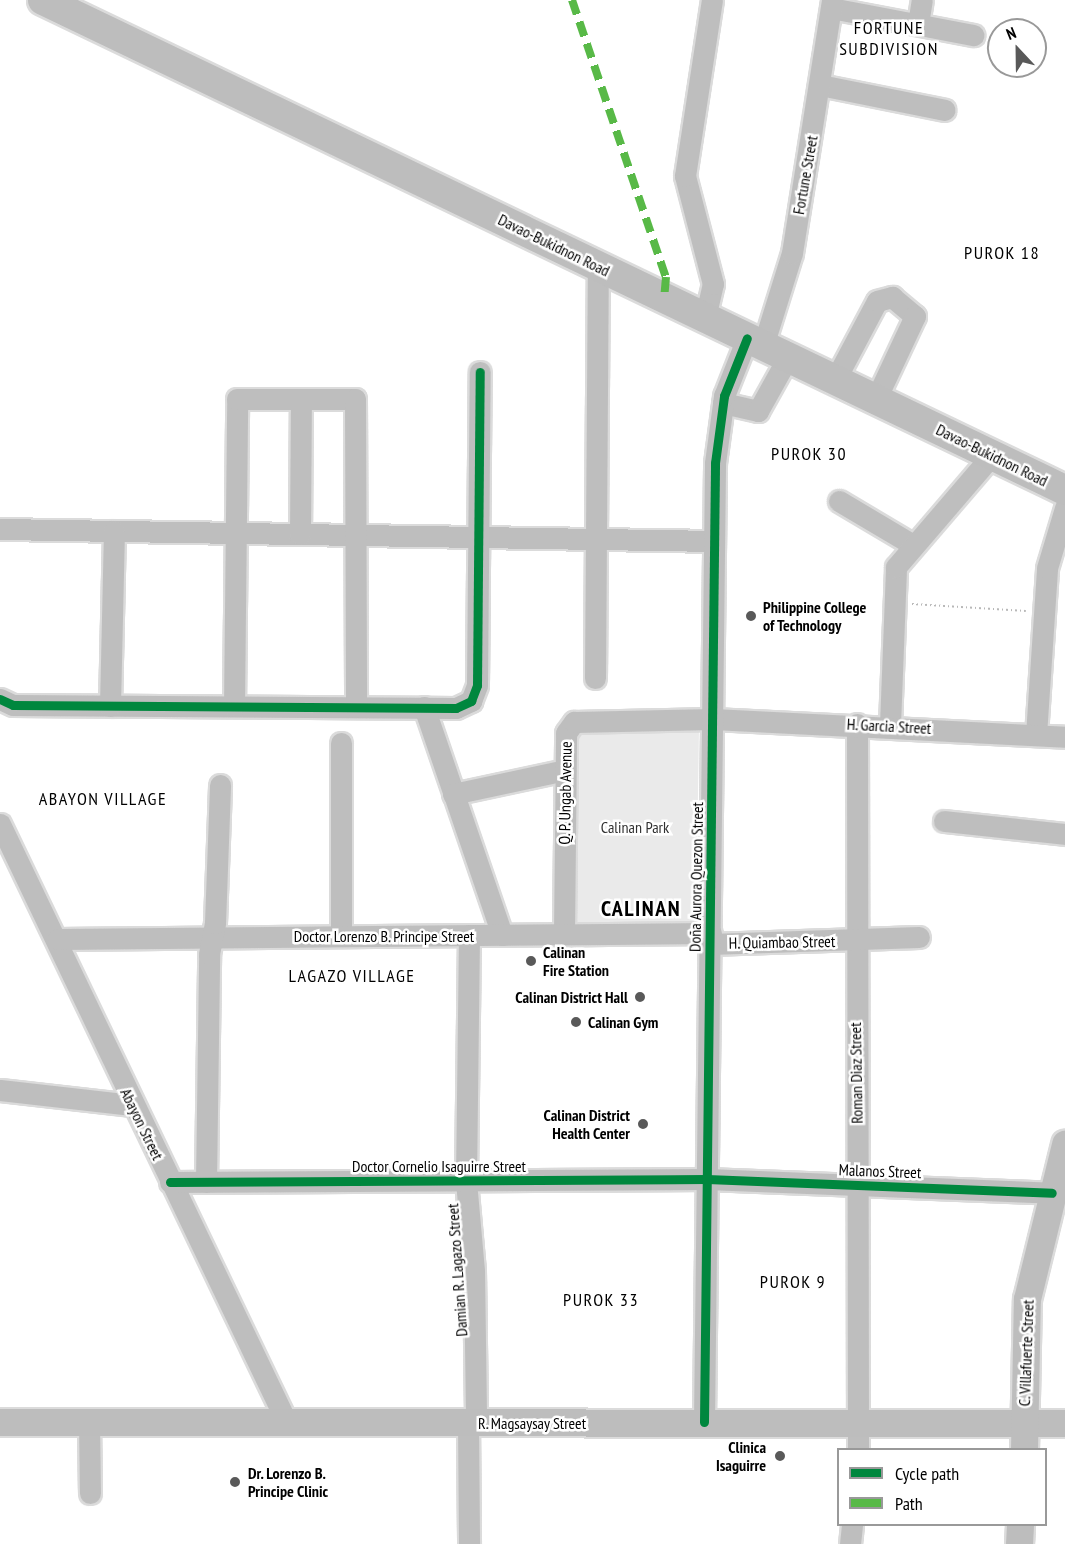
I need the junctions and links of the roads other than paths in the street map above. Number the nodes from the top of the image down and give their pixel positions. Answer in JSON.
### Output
{"nodes":[{"id":1,"x":43,"y":0,"type":"edge"},
{"id":2,"x":712,"y":0,"type":"edge"},
{"id":3,"x":922,"y":0,"type":"edge"},
{"id":4,"x":832,"y":4,"type":"edge"},
{"id":5,"x":918,"y":24,"type":"junction"},
{"id":6,"x":973,"y":35,"type":"dead end"},
{"id":7,"x":820,"y":85,"type":"junction"},
{"id":8,"x":945,"y":110,"type":"dead end"},
{"id":9,"x":598,"y":266,"type":"junction"},
{"id":10,"x":705,"y":318,"type":"junction"},
{"id":11,"x":766,"y":347,"type":"junction"},
{"id":12,"x":480,"y":372,"type":"dead end"},
{"id":13,"x":835,"y":380,"type":"junction"},
{"id":14,"x":301,"y":399,"type":"junction"},
{"id":15,"x":876,"y":399,"type":"junction"},
{"id":16,"x":723,"y":403,"type":"junction"},
{"id":17,"x":992,"y":455,"type":"junction"},
{"id":18,"x":1065,"y":490,"type":"edge"},
{"id":19,"x":839,"y":501,"type":"dead end"},
{"id":20,"x":1065,"y":508,"type":"edge"},
{"id":21,"x":0,"y":529,"type":"edge"},
{"id":22,"x":114,"y":531,"type":"junction"},
{"id":23,"x":233,"y":533,"type":"junction"},
{"id":24,"x":300,"y":534,"type":"junction"},
{"id":25,"x":354,"y":535,"type":"junction"},
{"id":26,"x":479,"y":536,"type":"junction"},
{"id":27,"x":596,"y":538,"type":"junction"},
{"id":28,"x":714,"y":541,"type":"junction"},
{"id":29,"x":913,"y":544,"type":"junction"},
{"id":30,"x":595,"y":678,"type":"dead end"},
{"id":31,"x":0,"y":699,"type":"edge"},
{"id":32,"x":110,"y":706,"type":"junction"},
{"id":33,"x":234,"y":706,"type":"junction"},
{"id":34,"x":356,"y":707,"type":"junction"},
{"id":35,"x":424,"y":707,"type":"junction"},
{"id":36,"x":713,"y":719,"type":"junction"},
{"id":37,"x":857,"y":724,"type":"junction"},
{"id":38,"x":890,"y":725,"type":"junction"},
{"id":39,"x":1036,"y":735,"type":"junction"},
{"id":40,"x":1065,"y":737,"type":"edge"},
{"id":41,"x":342,"y":743,"type":"dead end"},
{"id":42,"x":565,"y":770,"type":"junction"},
{"id":43,"x":220,"y":785,"type":"dead end"},
{"id":44,"x":453,"y":794,"type":"junction"},
{"id":45,"x":944,"y":821,"type":"dead end"},
{"id":46,"x":0,"y":824,"type":"edge"},
{"id":47,"x":1065,"y":834,"type":"edge"},
{"id":48,"x":564,"y":934,"type":"junction"},
{"id":49,"x":469,"y":935,"type":"junction"},
{"id":50,"x":502,"y":935,"type":"junction"},
{"id":51,"x":341,"y":936,"type":"junction"},
{"id":52,"x":213,"y":937,"type":"junction"},
{"id":53,"x":919,"y":937,"type":"dead end"},
{"id":54,"x":710,"y":938,"type":"junction"},
{"id":55,"x":58,"y":939,"type":"junction"},
{"id":56,"x":854,"y":940,"type":"junction"},
{"id":57,"x":0,"y":1090,"type":"edge"},
{"id":58,"x":132,"y":1105,"type":"junction"},
{"id":59,"x":1065,"y":1144,"type":"edge"},
{"id":60,"x":707,"y":1179,"type":"junction"},
{"id":61,"x":466,"y":1181,"type":"junction"},
{"id":62,"x":170,"y":1182,"type":"junction"},
{"id":63,"x":206,"y":1182,"type":"junction"},
{"id":64,"x":857,"y":1185,"type":"junction"},
{"id":65,"x":1052,"y":1193,"type":"junction"},
{"id":66,"x":0,"y":1422,"type":"edge"},
{"id":67,"x":88,"y":1422,"type":"junction"},
{"id":68,"x":704,"y":1422,"type":"junction"},
{"id":69,"x":287,"y":1423,"type":"junction"},
{"id":70,"x":472,"y":1423,"type":"junction"},
{"id":71,"x":858,"y":1423,"type":"junction"},
{"id":72,"x":1024,"y":1423,"type":"junction"},
{"id":73,"x":1065,"y":1423,"type":"edge"},
{"id":74,"x":858,"y":1448,"type":"edge"},
{"id":75,"x":1024,"y":1448,"type":"edge"},
{"id":76,"x":90,"y":1493,"type":"dead end"},
{"id":77,"x":852,"y":1526,"type":"edge"},
{"id":78,"x":1020,"y":1526,"type":"edge"},
{"id":79,"x":469,"y":1544,"type":"edge"},
{"id":80,"x":850,"y":1544,"type":"edge"},
{"id":81,"x":1019,"y":1544,"type":"edge"}],
"edges":[{"from":1,"to":9,"type":"highway","name":"Davao-Bukidnon Road"},
{"from":2,"to":10,"type":"street"},
{"from":3,"to":5,"type":"street"},
{"from":4,"to":5,"type":"street"},
{"from":4,"to":7,"type":"street","name":"Fortune Street"},
{"from":5,"to":6,"type":"street"},
{"from":7,"to":8,"type":"street"},
{"from":7,"to":11,"type":"street","name":"Fortune Street"},
{"from":9,"to":10,"type":"highway","name":"Davao-Bukidnon Road"},
{"from":9,"to":27,"type":"street"},
{"from":10,"to":11,"type":"highway","name":"Davao-Bukidnon Road"},
{"from":11,"to":13,"type":"highway","name":"Davao-Bukidnon Road"},
{"from":11,"to":16,"type":"street","name":"Doña Aurora Quezon Street"},
{"from":11,"to":16,"type":"street"},
{"from":12,"to":26,"type":"street"},
{"from":13,"to":15,"type":"highway","name":"Davao-Bukidnon Road"},
{"from":13,"to":15,"type":"street"},
{"from":14,"to":23,"type":"street"},
{"from":14,"to":24,"type":"street"},
{"from":14,"to":25,"type":"street"},
{"from":15,"to":17,"type":"highway","name":"Davao-Bukidnon Road"},
{"from":16,"to":28,"type":"street","name":"Doña Aurora Quezon Street"},
{"from":17,"to":18,"type":"highway","name":"Davao-Bukidnon Road"},
{"from":17,"to":29,"type":"street"},
{"from":19,"to":29,"type":"street"},
{"from":20,"to":39,"type":"street"},
{"from":21,"to":22,"type":"street"},
{"from":22,"to":23,"type":"street"},
{"from":22,"to":32,"type":"street"},
{"from":23,"to":24,"type":"street"},
{"from":23,"to":33,"type":"street"},
{"from":24,"to":25,"type":"street"},
{"from":25,"to":26,"type":"street"},
{"from":25,"to":34,"type":"street"},
{"from":26,"to":27,"type":"street"},
{"from":26,"to":35,"type":"street"},
{"from":27,"to":28,"type":"street"},
{"from":27,"to":30,"type":"street"},
{"from":28,"to":36,"type":"street","name":"Doña Aurora Quezon Street"},
{"from":29,"to":38,"type":"street"},
{"from":31,"to":32,"type":"street"},
{"from":32,"to":33,"type":"street"},
{"from":33,"to":34,"type":"street"},
{"from":34,"to":35,"type":"street"},
{"from":35,"to":44,"type":"street"},
{"from":36,"to":37,"type":"street","name":"H. Garcia Street"},
{"from":36,"to":42,"type":"street","name":"Q. P. Ungab Avenue"},
{"from":36,"to":54,"type":"street","name":"Doña Aurora Quezon Street"},
{"from":37,"to":38,"type":"street","name":"H. Garcia Street"},
{"from":37,"to":56,"type":"street","name":"Roman Diaz Street"},
{"from":38,"to":39,"type":"street","name":"H. Garcia Street"},
{"from":39,"to":40,"type":"street","name":"H. Garcia Street"},
{"from":41,"to":51,"type":"street"},
{"from":42,"to":44,"type":"street"},
{"from":42,"to":48,"type":"street","name":"Q. P. Ungab Avenue"},
{"from":43,"to":52,"type":"street"},
{"from":44,"to":50,"type":"street"},
{"from":45,"to":47,"type":"street"},
{"from":46,"to":55,"type":"street","name":"Abayon Street"},
{"from":48,"to":50,"type":"street","name":"Doctor Lorenzo B. Principe Street"},
{"from":48,"to":54,"type":"street","name":"Doctor Lorenzo B. Principe Street"},
{"from":49,"to":50,"type":"street","name":"Doctor Lorenzo B. Principe Street"},
{"from":49,"to":51,"type":"street","name":"Doctor Lorenzo B. Principe Street"},
{"from":49,"to":61,"type":"street","name":"Damian R. Lagazo Street"},
{"from":51,"to":52,"type":"street","name":"Doctor Lorenzo B. Principe Street"},
{"from":52,"to":55,"type":"street","name":"Doctor Lorenzo B. Principe Street"},
{"from":52,"to":63,"type":"street"},
{"from":53,"to":56,"type":"street","name":"H. Quiambao Street"},
{"from":54,"to":56,"type":"street","name":"H. Quiambao Street"},
{"from":54,"to":60,"type":"street","name":"Doña Aurora Quezon Street"},
{"from":55,"to":58,"type":"street","name":"Abayon Street"},
{"from":56,"to":64,"type":"street","name":"Roman Diaz Street"},
{"from":57,"to":58,"type":"street"},
{"from":58,"to":62,"type":"street","name":"Abayon Street"},
{"from":59,"to":65,"type":"main road","name":"C. Villafuerte Street"},
{"from":60,"to":61,"type":"street","name":"Doctor Cornelio Isaguirre Street"},
{"from":60,"to":64,"type":"street","name":"Malanos Street"},
{"from":60,"to":68,"type":"street","name":"Doña Aurora Quezon Street"},
{"from":61,"to":63,"type":"street","name":"Doctor Cornelio Isaguirre Street"},
{"from":61,"to":70,"type":"street","name":"Damian R. Lagazo Street"},
{"from":62,"to":63,"type":"street","name":"Doctor Cornelio Isaguirre Street"},
{"from":62,"to":69,"type":"street","name":"Abayon Street"},
{"from":64,"to":65,"type":"street","name":"Malanos Street"},
{"from":64,"to":71,"type":"street","name":"Roman Diaz Street"},
{"from":65,"to":72,"type":"main road","name":"C. Villafuerte Street"},
{"from":66,"to":67,"type":"main road","name":"R. Magsaysay Street"},
{"from":67,"to":69,"type":"main road","name":"R. Magsaysay Street"},
{"from":67,"to":76,"type":"street"},
{"from":68,"to":70,"type":"main road","name":"R. Magsaysay Street"},
{"from":68,"to":71,"type":"main road","name":"R. Magsaysay Street"},
{"from":69,"to":70,"type":"main road","name":"R. Magsaysay Street"},
{"from":70,"to":79,"type":"street","name":"Damian R. Lagazo Street"},
{"from":71,"to":72,"type":"main road","name":"R. Magsaysay Street"},
{"from":71,"to":74,"type":"street","name":"Roman Diaz Street"},
{"from":72,"to":73,"type":"main road","name":"R. Magsaysay Street"},
{"from":72,"to":75,"type":"main road","name":"C. Villafuerte Street"},
{"from":77,"to":80,"type":"street"},
{"from":78,"to":81,"type":"main road"}]}
